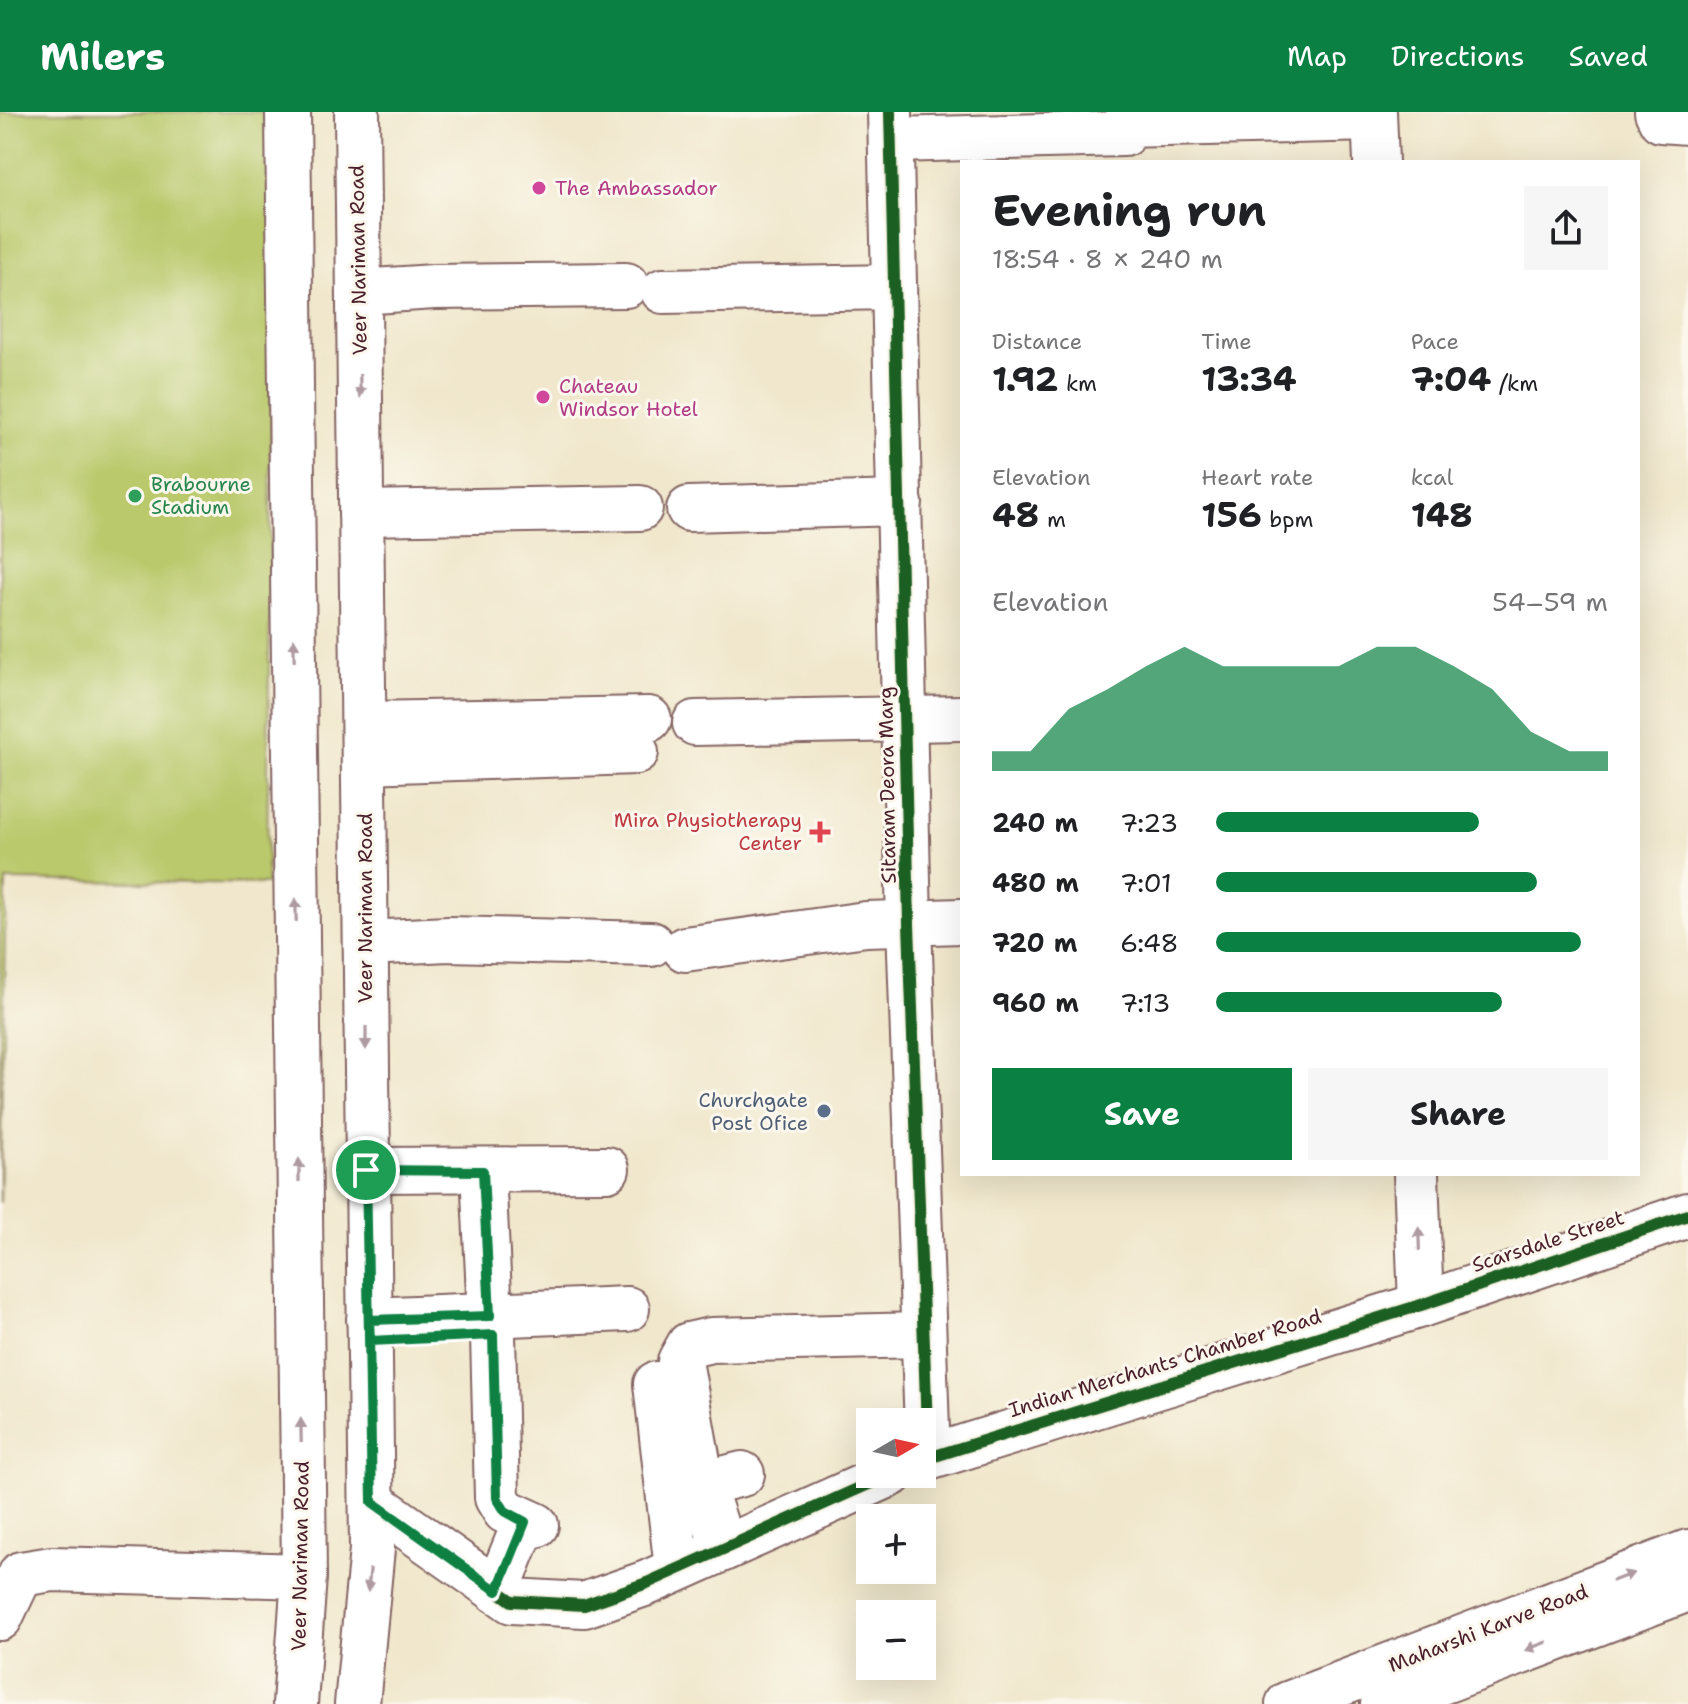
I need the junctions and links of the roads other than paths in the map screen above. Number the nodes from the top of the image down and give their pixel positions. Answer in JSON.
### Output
{"nodes":[{"id":1,"x":288,"y":112,"type":"edge"},
{"id":2,"x":357,"y":112,"type":"edge"},
{"id":3,"x":1657,"y":112,"type":"edge"},
{"id":4,"x":1374,"y":115,"type":"edge"},
{"id":5,"x":1688,"y":122,"type":"edge"},
{"id":6,"x":891,"y":126,"type":"edge"},
{"id":7,"x":1376,"y":160,"type":"edge"},
{"id":8,"x":894,"y":287,"type":"junction"},
{"id":9,"x":359,"y":292,"type":"junction"},
{"id":10,"x":900,"y":503,"type":"junction"},
{"id":11,"x":640,"y":508,"type":"dead end"},
{"id":12,"x":689,"y":509,"type":"dead end"},
{"id":13,"x":361,"y":513,"type":"junction"},
{"id":14,"x":960,"y":718,"type":"edge"},
{"id":15,"x":906,"y":719,"type":"junction"},
{"id":16,"x":695,"y":723,"type":"dead end"},
{"id":17,"x":642,"y":736,"type":"dead end"},
{"id":18,"x":364,"y":742,"type":"junction"},
{"id":19,"x":960,"y":921,"type":"edge"},
{"id":20,"x":909,"y":924,"type":"junction"},
{"id":21,"x":366,"y":943,"type":"junction"},
{"id":22,"x":607,"y":1169,"type":"dead end"},
{"id":23,"x":366,"y":1170,"type":"junction"},
{"id":24,"x":483,"y":1171,"type":"junction"},
{"id":25,"x":1416,"y":1176,"type":"edge"},
{"id":26,"x":1688,"y":1215,"type":"edge"},
{"id":27,"x":1421,"y":1305,"type":"junction"},
{"id":28,"x":626,"y":1320,"type":"dead end"},
{"id":29,"x":491,"y":1326,"type":"junction"},
{"id":30,"x":370,"y":1330,"type":"junction"},
{"id":31,"x":922,"y":1335,"type":"junction"},
{"id":32,"x":656,"y":1384,"type":"dead end"},
{"id":33,"x":917,"y":1408,"type":"edge"},
{"id":34,"x":936,"y":1457,"type":"edge"},
{"id":35,"x":859,"y":1488,"type":"edge"},
{"id":36,"x":372,"y":1502,"type":"junction"},
{"id":37,"x":723,"y":1547,"type":"junction"},
{"id":38,"x":1688,"y":1552,"type":"edge"},
{"id":39,"x":677,"y":1569,"type":"junction"},
{"id":40,"x":304,"y":1576,"type":"junction"},
{"id":41,"x":1688,"y":1589,"type":"edge"},
{"id":42,"x":497,"y":1591,"type":"junction"},
{"id":43,"x":0,"y":1618,"type":"edge"},
{"id":44,"x":295,"y":1704,"type":"edge"},
{"id":45,"x":357,"y":1704,"type":"edge"},
{"id":46,"x":1288,"y":1704,"type":"edge"},
{"id":47,"x":1383,"y":1704,"type":"edge"}],
"edges":[{"from":40,"to":1,"type":"main road","name":"Veer Nariman Road","one_way":true},
{"from":2,"to":9,"type":"main road","name":"Veer Nariman Road"},
{"from":3,"to":5,"type":"main road"},
{"from":4,"to":6,"type":"main road"},
{"from":4,"to":7,"type":"main road"},
{"from":6,"to":8,"type":"main road","name":"Sitaram Deora Marg"},
{"from":8,"to":9,"type":"main road"},
{"from":8,"to":10,"type":"main road","name":"Sitaram Deora Marg"},
{"from":9,"to":13,"type":"main road","name":"Veer Nariman Road","one_way":true},
{"from":10,"to":12,"type":"main road"},
{"from":10,"to":15,"type":"main road","name":"Sitaram Deora Marg"},
{"from":11,"to":13,"type":"main road"},
{"from":13,"to":18,"type":"main road","name":"Veer Nariman Road"},
{"from":14,"to":15,"type":"main road"},
{"from":15,"to":16,"type":"main road"},
{"from":15,"to":20,"type":"main road","name":"Sitaram Deora Marg"},
{"from":17,"to":18,"type":"main road"},
{"from":18,"to":21,"type":"main road","name":"Veer Nariman Road"},
{"from":19,"to":20,"type":"main road"},
{"from":20,"to":21,"type":"main road"},
{"from":20,"to":31,"type":"main road","name":"Sitaram Deora Marg"},
{"from":21,"to":23,"type":"main road","name":"Veer Nariman Road","one_way":true},
{"from":22,"to":24,"type":"main road"},
{"from":23,"to":24,"type":"main road"},
{"from":23,"to":30,"type":"main road","name":"Veer Nariman Road"},
{"from":24,"to":29,"type":"main road"},
{"from":27,"to":25,"type":"main road","one_way":true},
{"from":26,"to":27,"type":"main road","name":"Scarsdale Street"},
{"from":27,"to":34,"type":"main road","name":"Indian Merchants Chamber Road"},
{"from":28,"to":29,"type":"main road"},
{"from":29,"to":30,"type":"main road"},
{"from":29,"to":42,"type":"main road"},
{"from":30,"to":36,"type":"main road","name":"Veer Nariman Road"},
{"from":31,"to":33,"type":"main road","name":"Sitaram Deora Marg"},
{"from":31,"to":37,"type":"main road"},
{"from":32,"to":39,"type":"main road"},
{"from":35,"to":37,"type":"main road","name":"Indian Merchants Chamber Road"},
{"from":36,"to":42,"type":"main road","name":"Indian Merchants Chamber Road"},
{"from":36,"to":45,"type":"main road","name":"Veer Nariman Road","one_way":true},
{"from":37,"to":39,"type":"main road","name":"Indian Merchants Chamber Road"},
{"from":46,"to":38,"type":"main road","name":"Maharshi Karve Road","one_way":true},
{"from":39,"to":42,"type":"main road","name":"Indian Merchants Chamber Road"},
{"from":40,"to":43,"type":"main road"},
{"from":40,"to":44,"type":"main road","name":"Veer Nariman Road"},
{"from":41,"to":47,"type":"main road","name":"Maharshi Karve Road","one_way":true}]}
